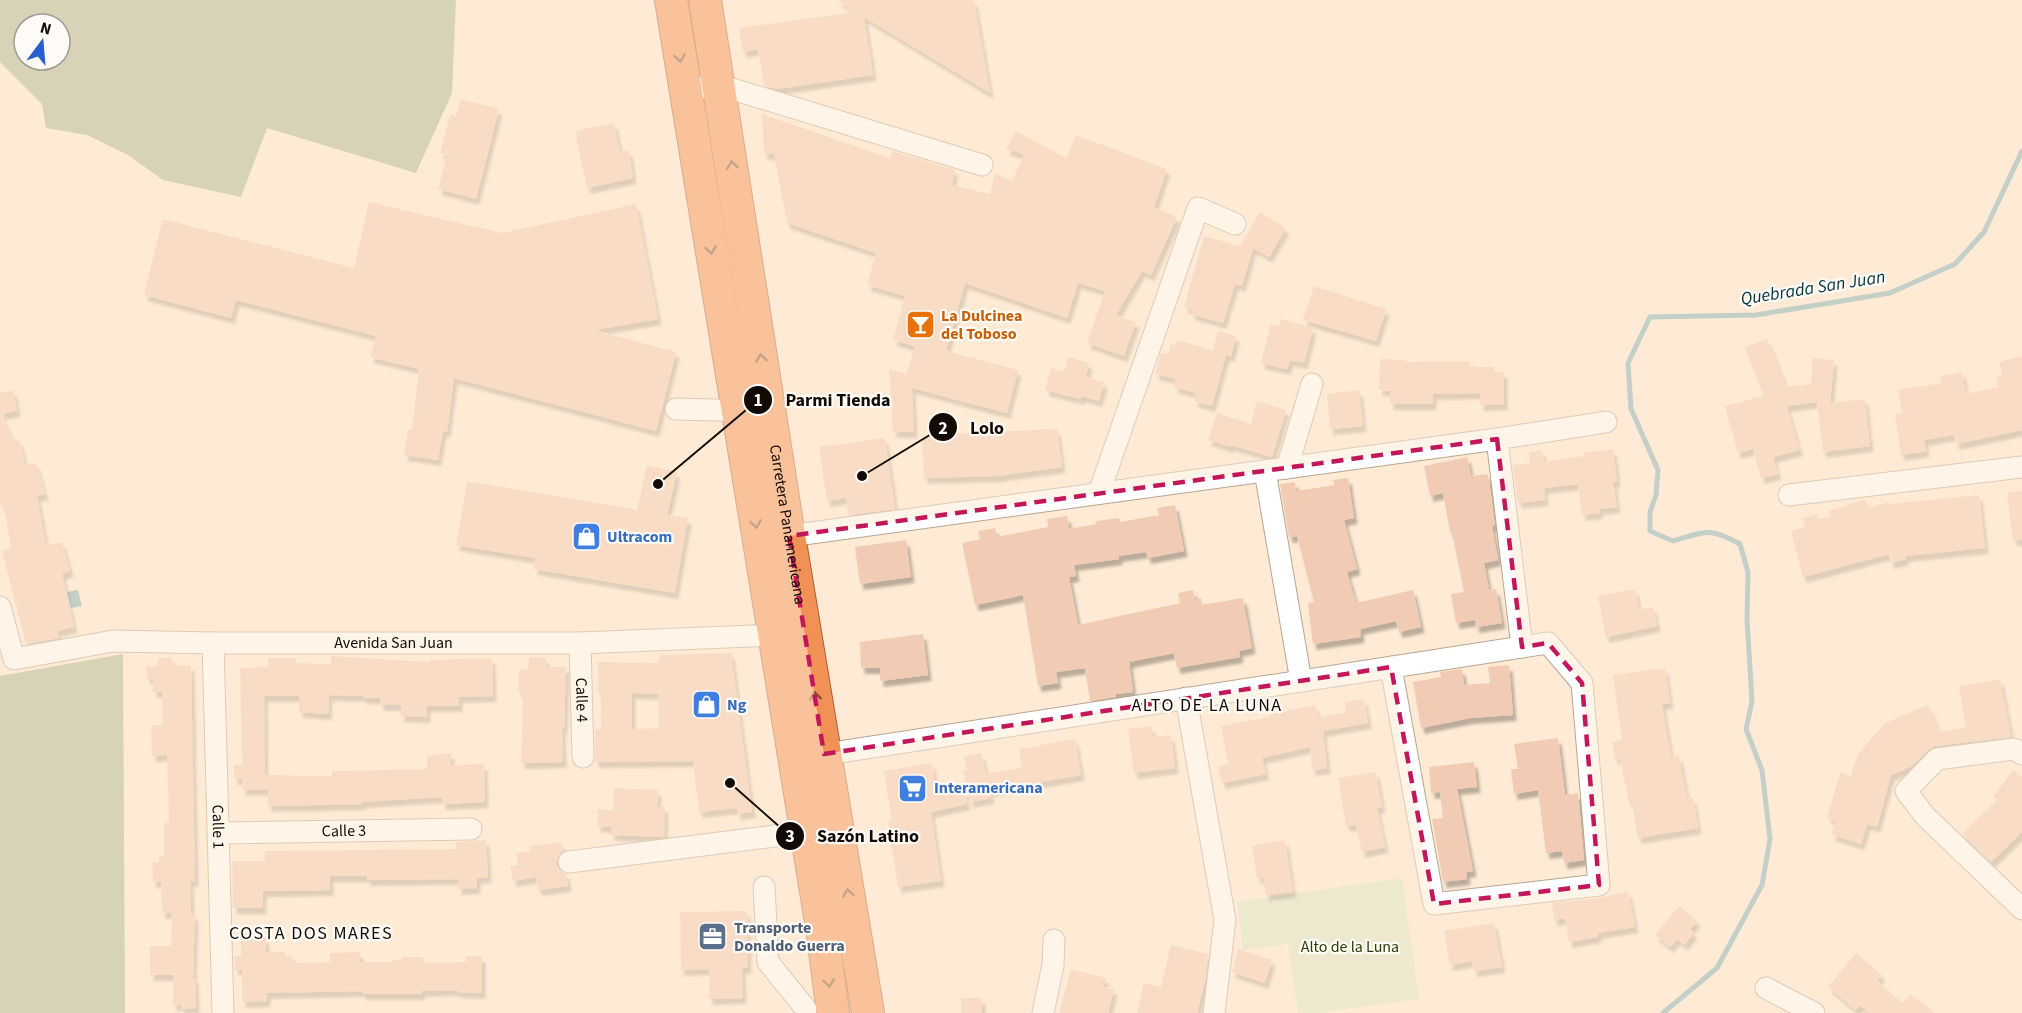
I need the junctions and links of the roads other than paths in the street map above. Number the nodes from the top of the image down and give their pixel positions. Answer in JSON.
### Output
{"nodes":[{"id":1,"x":671,"y":0,"type":"edge"},
{"id":2,"x":705,"y":0,"type":"edge"},
{"id":3,"x":719,"y":86,"type":"junction"},
{"id":4,"x":685,"y":90,"type":"junction"},
{"id":5,"x":982,"y":165,"type":"dead end"},
{"id":6,"x":1235,"y":225,"type":"dead end"},
{"id":7,"x":1312,"y":384,"type":"dead end"},
{"id":8,"x":676,"y":409,"type":"dead end"},
{"id":9,"x":738,"y":410,"type":"junction"},
{"id":10,"x":1606,"y":422,"type":"dead end"},
{"id":11,"x":772,"y":427,"type":"junction"},
{"id":12,"x":1497,"y":439,"type":"junction"},
{"id":13,"x":2022,"y":467,"type":"edge"},
{"id":14,"x":1287,"y":468,"type":"junction"},
{"id":15,"x":1265,"y":471,"type":"junction"},
{"id":16,"x":1099,"y":494,"type":"junction"},
{"id":17,"x":1789,"y":495,"type":"dead end"},
{"id":18,"x":789,"y":536,"type":"junction"},
{"id":19,"x":0,"y":607,"type":"edge"},
{"id":20,"x":213,"y":643,"type":"junction"},
{"id":21,"x":579,"y":643,"type":"junction"},
{"id":22,"x":776,"y":647,"type":"junction"},
{"id":23,"x":1522,"y":647,"type":"junction"},
{"id":24,"x":1391,"y":667,"type":"junction"},
{"id":25,"x":1301,"y":681,"type":"junction"},
{"id":26,"x":1186,"y":698,"type":"junction"},
{"id":27,"x":824,"y":754,"type":"junction"},
{"id":28,"x":2022,"y":754,"type":"edge"},
{"id":29,"x":583,"y":757,"type":"dead end"},
{"id":30,"x":471,"y":829,"type":"dead end"},
{"id":31,"x":806,"y":832,"type":"junction"},
{"id":32,"x":218,"y":833,"type":"junction"},
{"id":33,"x":568,"y":862,"type":"dead end"},
{"id":34,"x":764,"y":887,"type":"dead end"},
{"id":35,"x":2022,"y":909,"type":"edge"},
{"id":36,"x":822,"y":928,"type":"junction"},
{"id":37,"x":1054,"y":940,"type":"dead end"},
{"id":38,"x":1766,"y":988,"type":"dead end"},
{"id":39,"x":820,"y":1011,"type":"edge"},
{"id":40,"x":223,"y":1013,"type":"edge"},
{"id":41,"x":868,"y":1013,"type":"edge"},
{"id":42,"x":1043,"y":1013,"type":"edge"},
{"id":43,"x":1214,"y":1013,"type":"edge"},
{"id":44,"x":1815,"y":1013,"type":"edge"}],
"edges":[{"from":1,"to":4,"type":"highway","name":"Carretera Panamericana","one_way":true},
{"from":2,"to":3,"type":"highway","name":"Carretera Panamericana"},
{"from":3,"to":4,"type":"street"},
{"from":3,"to":5,"type":"street"},
{"from":11,"to":3,"type":"highway","name":"Carretera Panamericana","one_way":true},
{"from":4,"to":9,"type":"highway","name":"Carretera Panamericana","one_way":true},
{"from":6,"to":16,"type":"street"},
{"from":7,"to":14,"type":"street"},
{"from":8,"to":9,"type":"street"},
{"from":9,"to":11,"type":"street"},
{"from":9,"to":22,"type":"highway","name":"Carretera Panamericana","one_way":true},
{"from":10,"to":12,"type":"street"},
{"from":11,"to":18,"type":"highway","name":"Carretera Panamericana"},
{"from":12,"to":14,"type":"street"},
{"from":12,"to":23,"type":"street"},
{"from":13,"to":17,"type":"street"},
{"from":14,"to":15,"type":"street"},
{"from":15,"to":16,"type":"street"},
{"from":15,"to":25,"type":"street"},
{"from":16,"to":18,"type":"street"},
{"from":27,"to":18,"type":"highway","name":"Carretera Panamericana","one_way":true},
{"from":19,"to":20,"type":"street","name":"Avenida San Juan"},
{"from":20,"to":21,"type":"street","name":"Avenida San Juan"},
{"from":20,"to":32,"type":"street","name":"Calle 1"},
{"from":21,"to":22,"type":"street","name":"Avenida San Juan"},
{"from":21,"to":29,"type":"street","name":"Calle 4"},
{"from":22,"to":27,"type":"highway"},
{"from":22,"to":31,"type":"highway","name":"Carretera Panamericana"},
{"from":23,"to":24,"type":"street"},
{"from":23,"to":24,"type":"street"},
{"from":24,"to":25,"type":"street"},
{"from":25,"to":26,"type":"street"},
{"from":26,"to":27,"type":"street"},
{"from":26,"to":43,"type":"street"},
{"from":27,"to":36,"type":"highway"},
{"from":41,"to":27,"type":"highway","name":"Carretera Panamericana","one_way":true},
{"from":28,"to":35,"type":"street"},
{"from":30,"to":32,"type":"street","name":"Calle 3"},
{"from":31,"to":33,"type":"street"},
{"from":31,"to":36,"type":"highway","name":"Carretera Panamericana"},
{"from":32,"to":40,"type":"street","name":"Calle 1"},
{"from":34,"to":39,"type":"street"},
{"from":36,"to":39,"type":"highway","name":"Carretera Panamericana","one_way":true},
{"from":37,"to":42,"type":"street"},
{"from":38,"to":44,"type":"street"}]}
